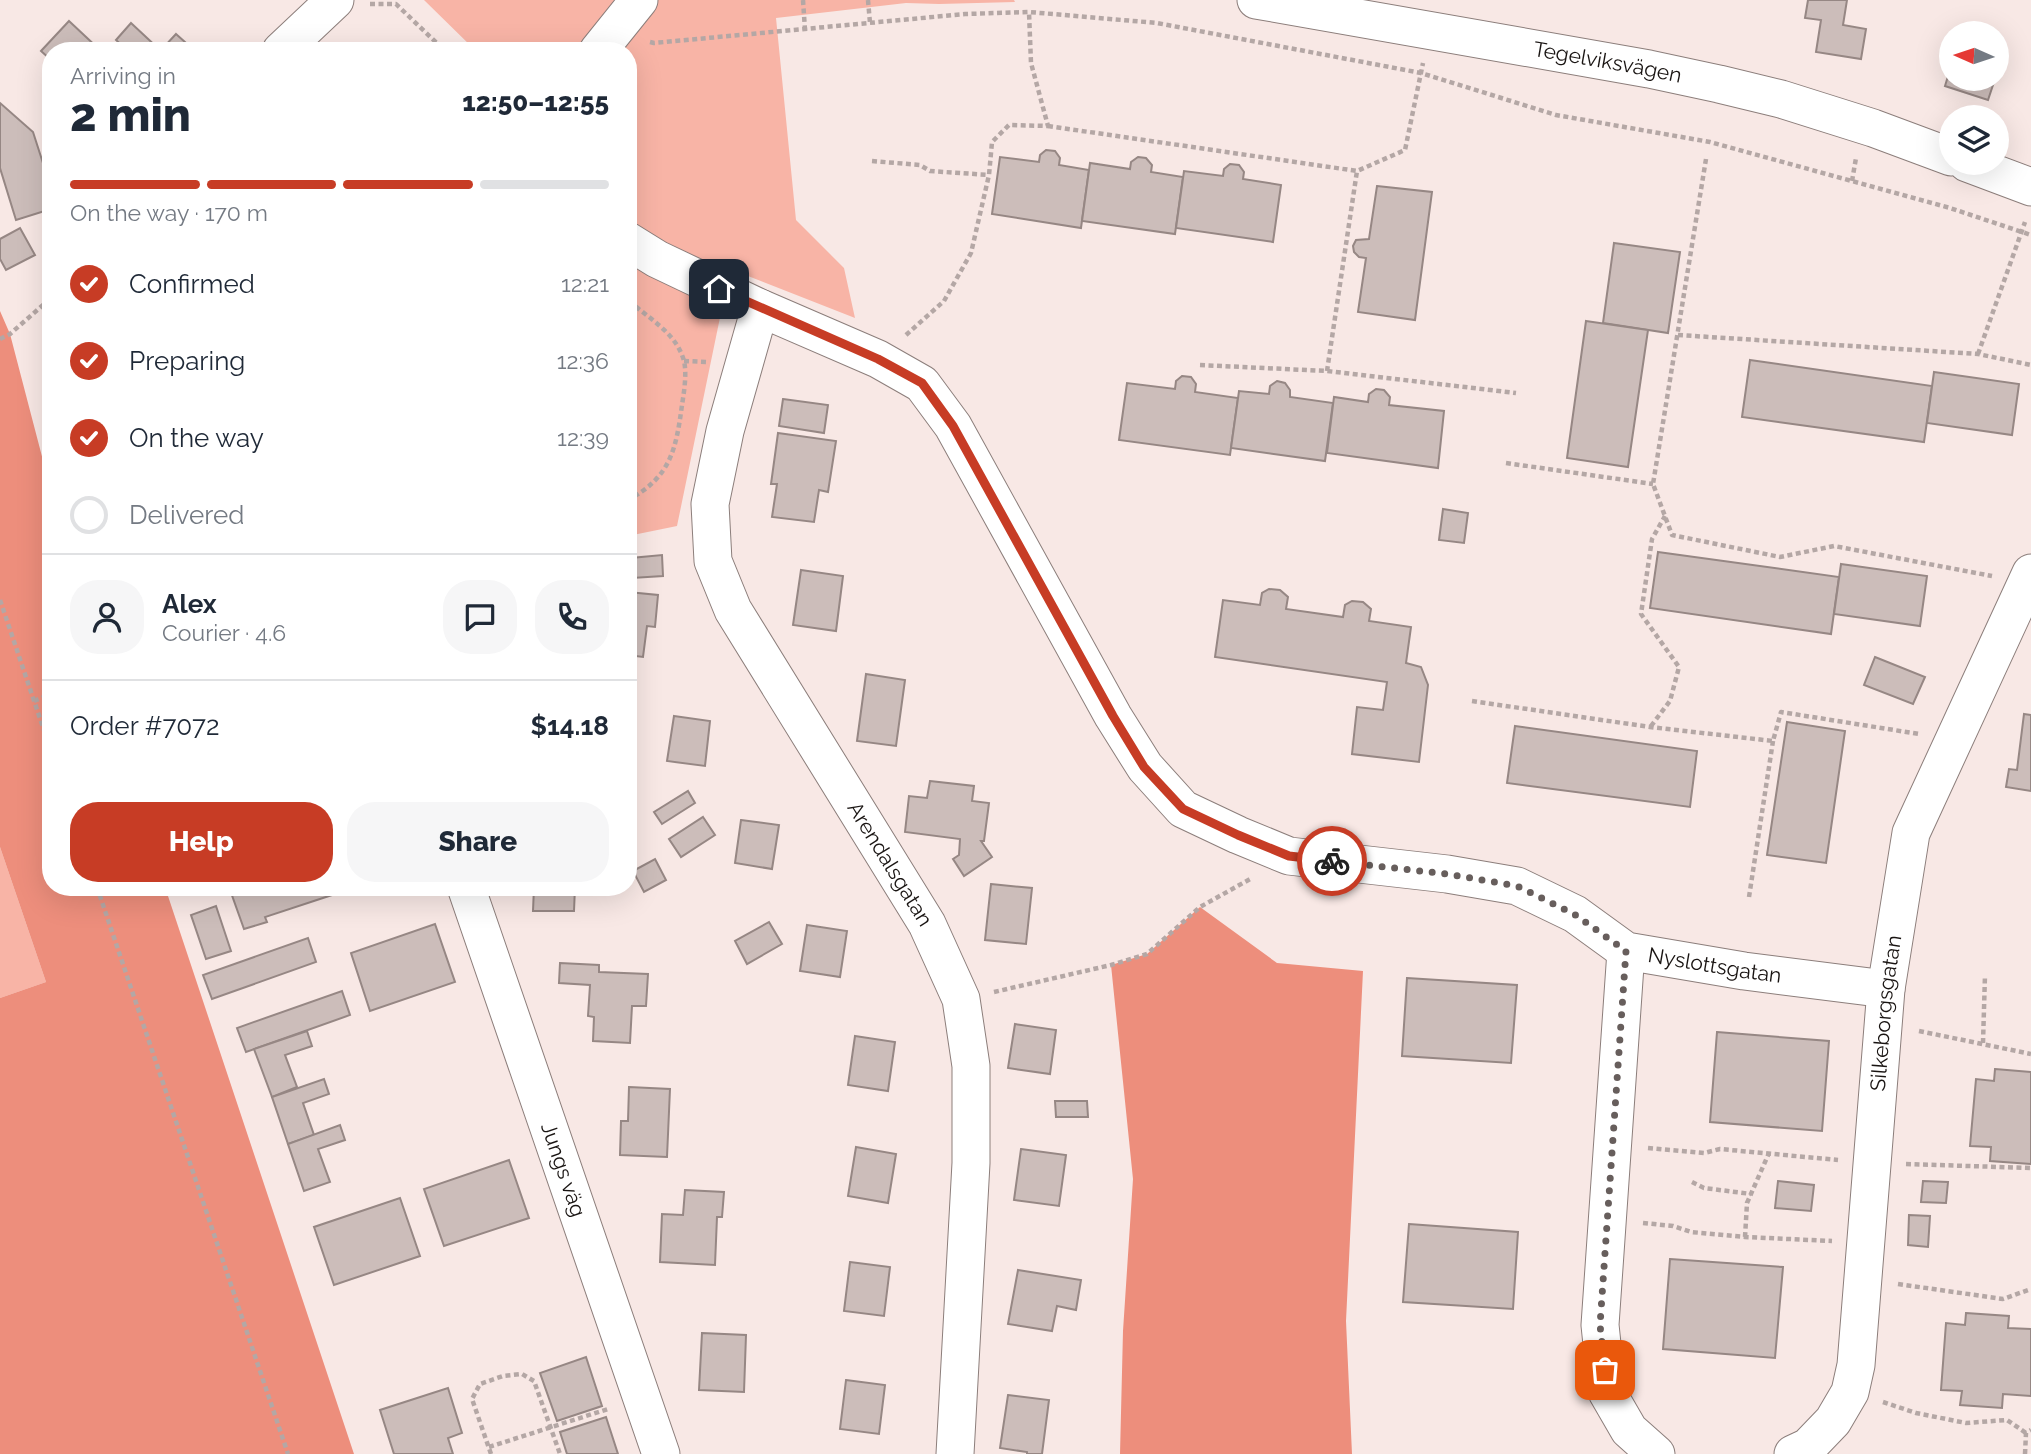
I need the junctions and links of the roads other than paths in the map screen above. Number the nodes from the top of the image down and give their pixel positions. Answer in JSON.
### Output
{"nodes":[{"id":1,"x":639,"y":0,"type":"edge"},
{"id":2,"x":1256,"y":0,"type":"edge"},
{"id":3,"x":348,"y":2,"type":"edge"},
{"id":4,"x":1308,"y":5,"type":"edge"},
{"id":5,"x":607,"y":41,"type":"edge"},
{"id":6,"x":293,"y":42,"type":"edge"},
{"id":7,"x":1939,"y":153,"type":"edge"},
{"id":8,"x":1985,"y":175,"type":"edge"},
{"id":9,"x":2028,"y":203,"type":"edge"},
{"id":10,"x":637,"y":248,"type":"edge"},
{"id":11,"x":760,"y":308,"type":"junction"},
{"id":12,"x":2029,"y":578,"type":"edge"},
{"id":13,"x":2018,"y":638,"type":"edge"},
{"id":14,"x":469,"y":896,"type":"edge"},
{"id":15,"x":1626,"y":951,"type":"junction"},
{"id":16,"x":1885,"y":1007,"type":"junction"},
{"id":17,"x":661,"y":1454,"type":"edge"},
{"id":18,"x":955,"y":1454,"type":"edge"},
{"id":19,"x":1656,"y":1454,"type":"edge"},
{"id":20,"x":1793,"y":1454,"type":"edge"}],
"edges":[{"from":1,"to":5,"type":"street"},
{"from":2,"to":4,"type":"street","name":"Tegelviksvägen"},
{"from":3,"to":6,"type":"street"},
{"from":4,"to":7,"type":"street","name":"Tegelviksvägen"},
{"from":8,"to":9,"type":"street"},
{"from":10,"to":11,"type":"street","name":"Nyslottsgatan"},
{"from":11,"to":15,"type":"street","name":"Nyslottsgatan"},
{"from":11,"to":18,"type":"street","name":"Arendalsgatan"},
{"from":12,"to":13,"type":"street","name":"Silkeborgsgatan"},
{"from":13,"to":16,"type":"street","name":"Silkeborgsgatan"},
{"from":14,"to":17,"type":"street","name":"Jungs väg"},
{"from":15,"to":16,"type":"street","name":"Nyslottsgatan"},
{"from":15,"to":19,"type":"street"},
{"from":16,"to":20,"type":"street","name":"Silkeborgsgatan"}]}
